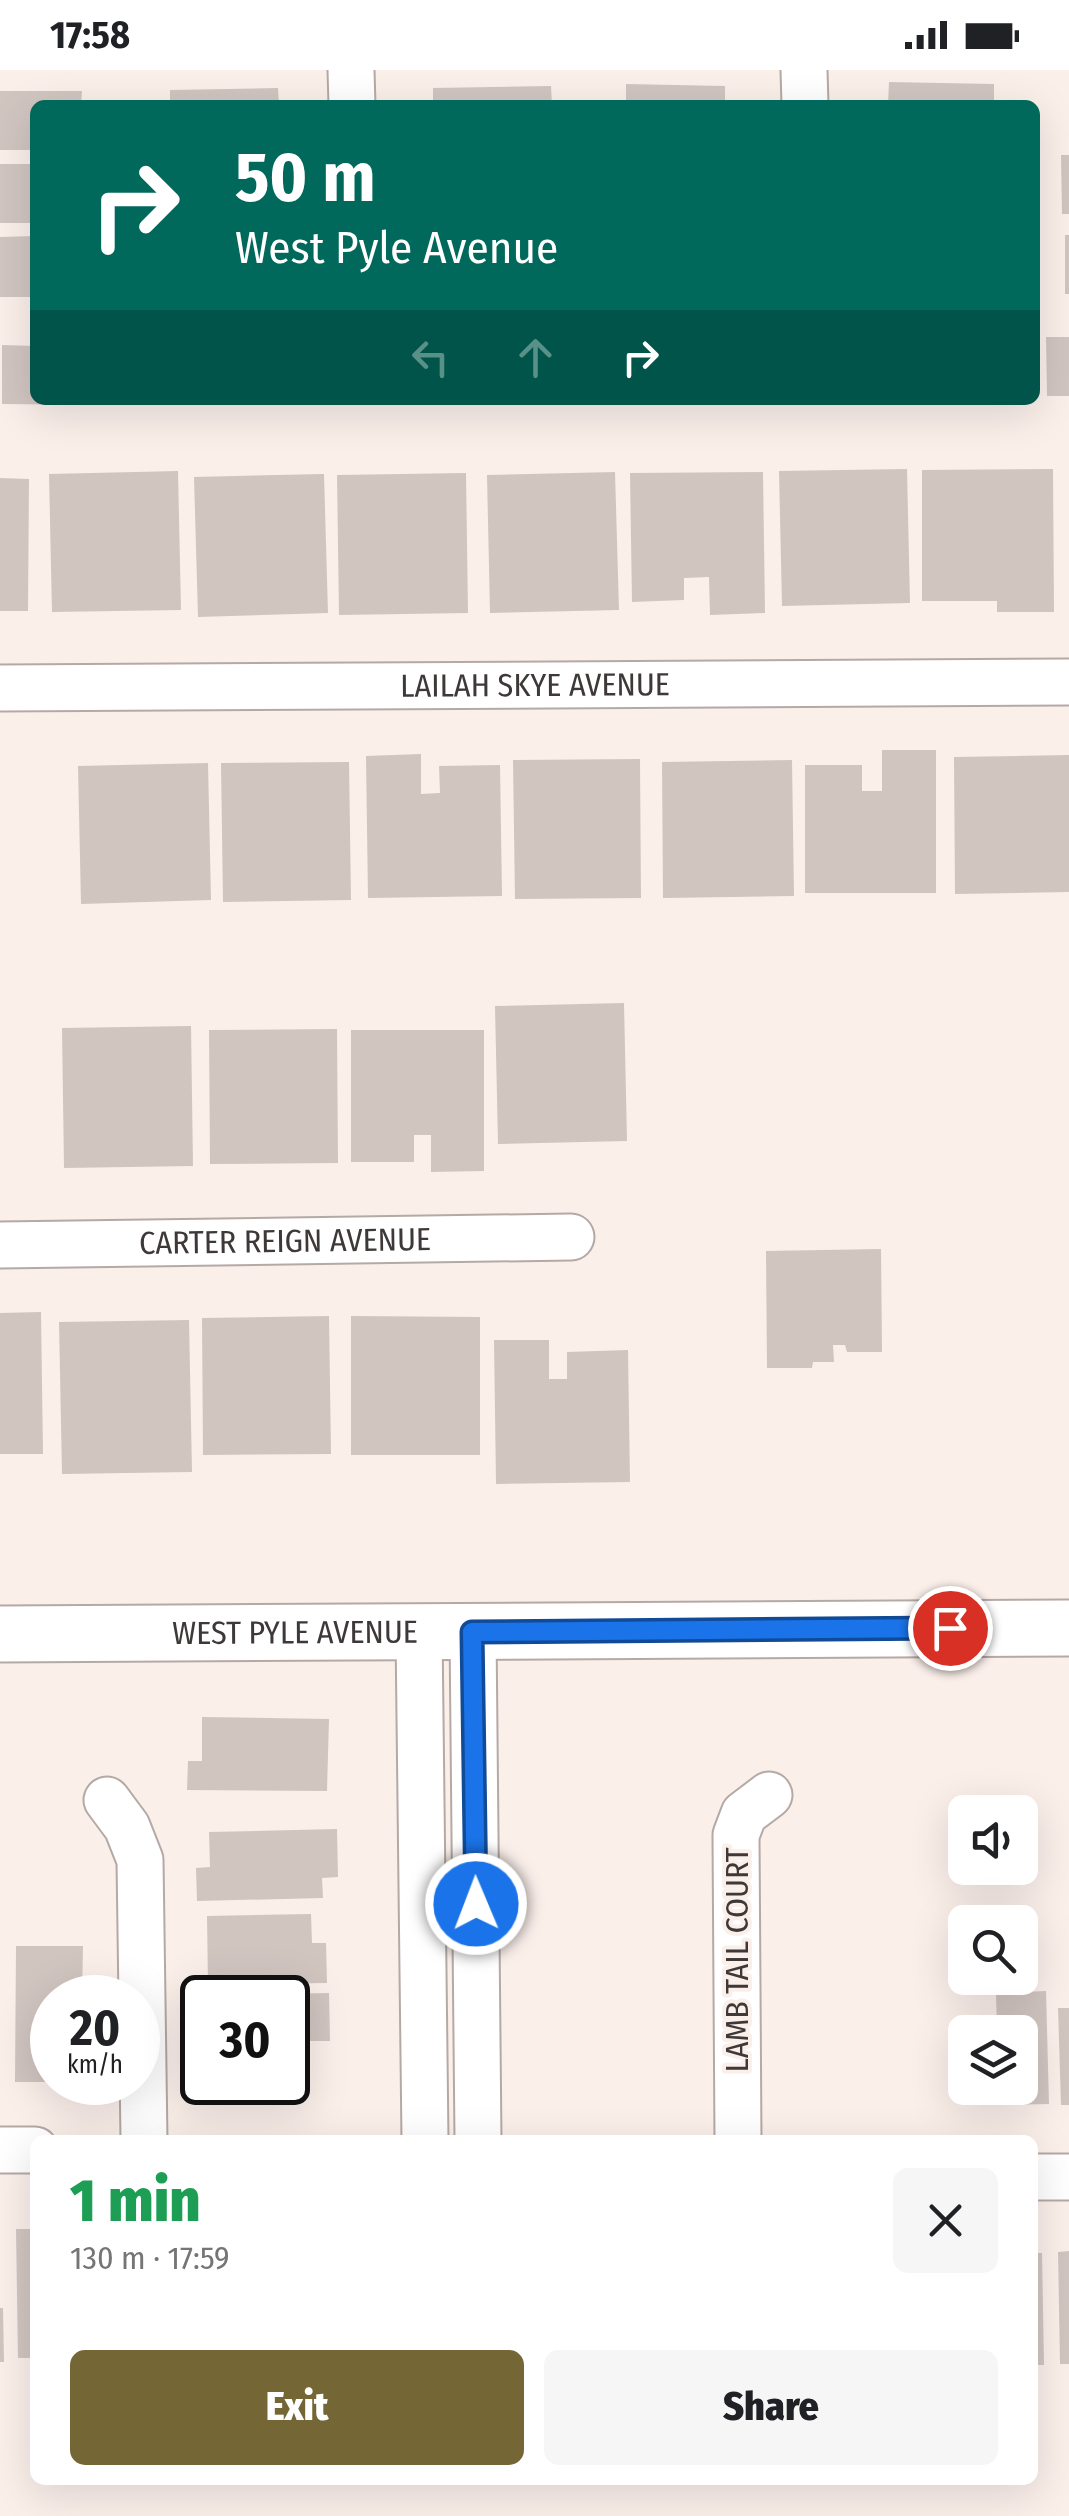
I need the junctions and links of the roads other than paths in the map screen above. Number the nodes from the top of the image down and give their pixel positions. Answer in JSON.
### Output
{"nodes":[{"id":1,"x":351,"y":70,"type":"edge"},
{"id":2,"x":804,"y":70,"type":"edge"},
{"id":3,"x":352,"y":100,"type":"edge"},
{"id":4,"x":805,"y":100,"type":"edge"},
{"id":5,"x":1069,"y":682,"type":"edge"},
{"id":6,"x":0,"y":688,"type":"edge"},
{"id":7,"x":571,"y":1238,"type":"dead end"},
{"id":8,"x":0,"y":1245,"type":"edge"},
{"id":9,"x":1069,"y":1628,"type":"edge"},
{"id":10,"x":419,"y":1632,"type":"junction"},
{"id":11,"x":472,"y":1632,"type":"junction"},
{"id":12,"x":0,"y":1634,"type":"edge"},
{"id":13,"x":769,"y":1795,"type":"dead end"},
{"id":14,"x":107,"y":1800,"type":"dead end"},
{"id":15,"x":144,"y":2135,"type":"edge"},
{"id":16,"x":426,"y":2135,"type":"edge"},
{"id":17,"x":478,"y":2135,"type":"edge"},
{"id":18,"x":738,"y":2135,"type":"edge"},
{"id":19,"x":0,"y":2150,"type":"edge"},
{"id":20,"x":30,"y":2150,"type":"edge"},
{"id":21,"x":1038,"y":2177,"type":"edge"},
{"id":22,"x":1069,"y":2177,"type":"edge"}],
"edges":[{"from":1,"to":3,"type":"street"},
{"from":2,"to":4,"type":"street"},
{"from":5,"to":6,"type":"street","name":"LAILAH SKYE AVENUE"},
{"from":7,"to":8,"type":"street","name":"CARTER REIGN AVENUE"},
{"from":9,"to":11,"type":"street","name":"WEST PYLE AVENUE"},
{"from":10,"to":11,"type":"street","name":"WEST PYLE AVENUE"},
{"from":10,"to":12,"type":"street","name":"WEST PYLE AVENUE"},
{"from":10,"to":16,"type":"street"},
{"from":11,"to":17,"type":"street"},
{"from":13,"to":18,"type":"street","name":"LAMB TAIL COURT"},
{"from":14,"to":15,"type":"street"},
{"from":19,"to":20,"type":"street"},
{"from":21,"to":22,"type":"street"}]}
